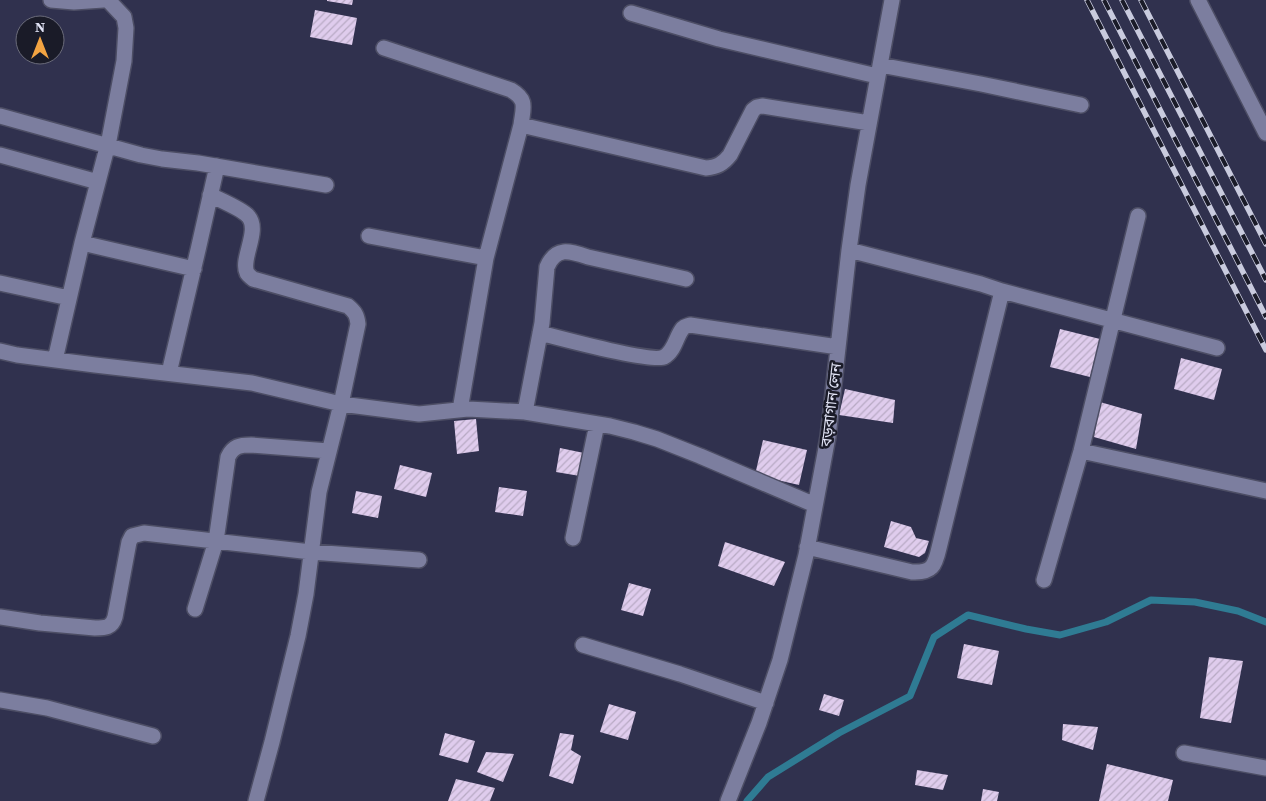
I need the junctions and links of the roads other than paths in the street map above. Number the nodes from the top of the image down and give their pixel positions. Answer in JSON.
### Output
{"nodes":[{"id":1,"x":51,"y":0,"type":"edge"},
{"id":2,"x":103,"y":0,"type":"edge"},
{"id":3,"x":108,"y":0,"type":"edge"},
{"id":4,"x":892,"y":0,"type":"edge"},
{"id":5,"x":1198,"y":0,"type":"edge"},
{"id":6,"x":631,"y":13,"type":"dead end"},
{"id":7,"x":384,"y":48,"type":"dead end"},
{"id":8,"x":878,"y":70,"type":"junction"},
{"id":9,"x":1081,"y":105,"type":"dead end"},
{"id":10,"x":0,"y":116,"type":"edge"},
{"id":11,"x":869,"y":122,"type":"junction"},
{"id":12,"x":521,"y":125,"type":"junction"},
{"id":13,"x":1266,"y":133,"type":"edge"},
{"id":14,"x":108,"y":146,"type":"junction"},
{"id":15,"x":0,"y":155,"type":"edge"},
{"id":16,"x":217,"y":166,"type":"junction"},
{"id":17,"x":98,"y":182,"type":"junction"},
{"id":18,"x":326,"y":185,"type":"dead end"},
{"id":19,"x":210,"y":196,"type":"junction"},
{"id":20,"x":1138,"y":216,"type":"dead end"},
{"id":21,"x":369,"y":236,"type":"dead end"},
{"id":22,"x":82,"y":243,"type":"junction"},
{"id":23,"x":849,"y":250,"type":"junction"},
{"id":24,"x":486,"y":258,"type":"junction"},
{"id":25,"x":194,"y":269,"type":"junction"},
{"id":26,"x":686,"y":279,"type":"dead end"},
{"id":27,"x":0,"y":283,"type":"edge"},
{"id":28,"x":1002,"y":291,"type":"junction"},
{"id":29,"x":69,"y":298,"type":"junction"},
{"id":30,"x":1113,"y":320,"type":"junction"},
{"id":31,"x":540,"y":334,"type":"junction"},
{"id":32,"x":838,"y":347,"type":"junction"},
{"id":33,"x":1217,"y":348,"type":"dead end"},
{"id":34,"x":0,"y":351,"type":"edge"},
{"id":35,"x":54,"y":360,"type":"junction"},
{"id":36,"x":169,"y":373,"type":"junction"},
{"id":37,"x":341,"y":404,"type":"junction"},
{"id":38,"x":460,"y":410,"type":"junction"},
{"id":39,"x":525,"y":412,"type":"junction"},
{"id":40,"x":597,"y":424,"type":"junction"},
{"id":41,"x":329,"y":451,"type":"junction"},
{"id":42,"x":1081,"y":451,"type":"junction"},
{"id":43,"x":1266,"y":491,"type":"edge"},
{"id":44,"x":815,"y":505,"type":"junction"},
{"id":45,"x":573,"y":538,"type":"dead end"},
{"id":46,"x":216,"y":541,"type":"junction"},
{"id":47,"x":807,"y":547,"type":"junction"},
{"id":48,"x":311,"y":552,"type":"junction"},
{"id":49,"x":419,"y":560,"type":"dead end"},
{"id":50,"x":1044,"y":580,"type":"dead end"},
{"id":51,"x":195,"y":609,"type":"dead end"},
{"id":52,"x":0,"y":617,"type":"edge"},
{"id":53,"x":582,"y":645,"type":"dead end"},
{"id":54,"x":0,"y":700,"type":"edge"},
{"id":55,"x":766,"y":703,"type":"junction"},
{"id":56,"x":153,"y":736,"type":"dead end"},
{"id":57,"x":1184,"y":753,"type":"dead end"},
{"id":58,"x":1266,"y":768,"type":"edge"},
{"id":59,"x":256,"y":801,"type":"edge"},
{"id":60,"x":728,"y":801,"type":"edge"}],
"edges":[{"from":1,"to":2,"type":"street"},
{"from":3,"to":14,"type":"street"},
{"from":4,"to":8,"type":"street","name":"বড়বাগান লেন"},
{"from":5,"to":13,"type":"street"},
{"from":6,"to":8,"type":"street"},
{"from":7,"to":12,"type":"street"},
{"from":8,"to":9,"type":"street"},
{"from":8,"to":11,"type":"street","name":"বড়বাগান লেন"},
{"from":10,"to":14,"type":"street"},
{"from":11,"to":12,"type":"street"},
{"from":11,"to":23,"type":"street","name":"বড়বাগান লেন"},
{"from":12,"to":24,"type":"street"},
{"from":14,"to":16,"type":"street"},
{"from":14,"to":17,"type":"street"},
{"from":15,"to":17,"type":"street"},
{"from":16,"to":18,"type":"street"},
{"from":16,"to":19,"type":"street"},
{"from":17,"to":22,"type":"street"},
{"from":19,"to":25,"type":"street"},
{"from":19,"to":37,"type":"street"},
{"from":20,"to":30,"type":"street"},
{"from":21,"to":24,"type":"street"},
{"from":22,"to":25,"type":"street"},
{"from":22,"to":29,"type":"street"},
{"from":23,"to":28,"type":"street"},
{"from":23,"to":32,"type":"street","name":"বড়বাগান লেন"},
{"from":24,"to":38,"type":"street"},
{"from":25,"to":36,"type":"street"},
{"from":26,"to":31,"type":"street"},
{"from":27,"to":29,"type":"street"},
{"from":28,"to":30,"type":"street"},
{"from":28,"to":47,"type":"street"},
{"from":29,"to":35,"type":"street"},
{"from":30,"to":33,"type":"street"},
{"from":30,"to":42,"type":"street"},
{"from":31,"to":32,"type":"street"},
{"from":31,"to":39,"type":"street"},
{"from":32,"to":44,"type":"street","name":"বড়বাগান লেন"},
{"from":34,"to":35,"type":"street"},
{"from":35,"to":36,"type":"street"},
{"from":36,"to":37,"type":"street"},
{"from":37,"to":38,"type":"street"},
{"from":37,"to":41,"type":"street"},
{"from":38,"to":39,"type":"street"},
{"from":39,"to":40,"type":"street"},
{"from":40,"to":44,"type":"street"},
{"from":40,"to":45,"type":"street"},
{"from":41,"to":46,"type":"street"},
{"from":41,"to":48,"type":"street"},
{"from":42,"to":43,"type":"street"},
{"from":42,"to":50,"type":"street"},
{"from":44,"to":47,"type":"street","name":"বড়বাগান লেন"},
{"from":46,"to":48,"type":"street"},
{"from":46,"to":51,"type":"street"},
{"from":46,"to":52,"type":"street"},
{"from":47,"to":55,"type":"street","name":"বড়বাগান লেন"},
{"from":48,"to":49,"type":"street"},
{"from":48,"to":59,"type":"street"},
{"from":53,"to":55,"type":"street"},
{"from":54,"to":56,"type":"street"},
{"from":55,"to":60,"type":"street","name":"বড়বাগান লেন"},
{"from":57,"to":58,"type":"street"}]}
